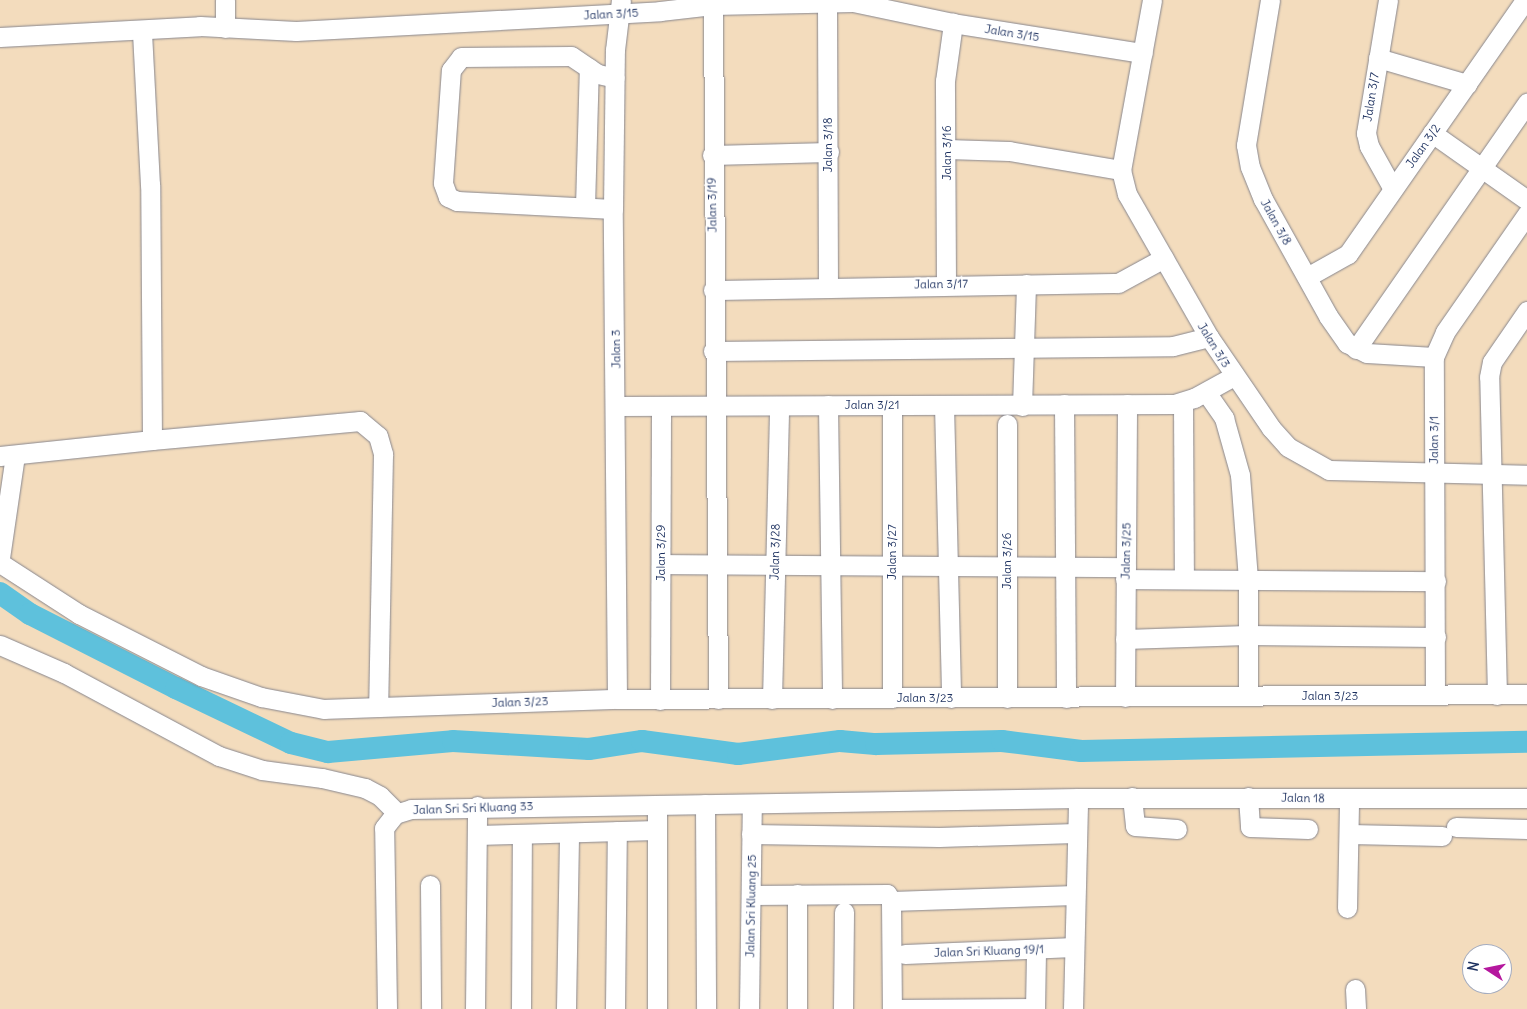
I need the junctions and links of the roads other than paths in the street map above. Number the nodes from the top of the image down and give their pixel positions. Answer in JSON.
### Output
{"nodes":[{"id":1,"x":225,"y":0,"type":"edge"},
{"id":2,"x":1152,"y":0,"type":"edge"},
{"id":3,"x":1270,"y":0,"type":"edge"},
{"id":4,"x":1388,"y":0,"type":"edge"},
{"id":5,"x":1525,"y":0,"type":"edge"},
{"id":6,"x":827,"y":2,"type":"junction"},
{"id":7,"x":713,"y":5,"type":"junction"},
{"id":8,"x":619,"y":7,"type":"edge"},
{"id":9,"x":953,"y":23,"type":"junction"},
{"id":10,"x":225,"y":28,"type":"junction"},
{"id":11,"x":142,"y":32,"type":"junction"},
{"id":12,"x":0,"y":37,"type":"edge"},
{"id":13,"x":1143,"y":53,"type":"junction"},
{"id":14,"x":1378,"y":58,"type":"junction"},
{"id":15,"x":589,"y":68,"type":"junction"},
{"id":16,"x":615,"y":78,"type":"junction"},
{"id":17,"x":1467,"y":84,"type":"junction"},
{"id":18,"x":1527,"y":102,"type":"edge"},
{"id":19,"x":1432,"y":134,"type":"junction"},
{"id":20,"x":947,"y":149,"type":"junction"},
{"id":21,"x":828,"y":152,"type":"junction"},
{"id":22,"x":712,"y":155,"type":"junction"},
{"id":23,"x":1481,"y":168,"type":"junction"},
{"id":24,"x":1121,"y":170,"type":"junction"},
{"id":25,"x":1393,"y":189,"type":"junction"},
{"id":26,"x":1527,"y":200,"type":"edge"},
{"id":27,"x":585,"y":207,"type":"junction"},
{"id":28,"x":613,"y":209,"type":"junction"},
{"id":29,"x":1527,"y":214,"type":"edge"},
{"id":30,"x":1164,"y":258,"type":"junction"},
{"id":31,"x":1307,"y":277,"type":"junction"},
{"id":32,"x":946,"y":284,"type":"junction"},
{"id":33,"x":1026,"y":284,"type":"junction"},
{"id":34,"x":828,"y":287,"type":"junction"},
{"id":35,"x":713,"y":290,"type":"junction"},
{"id":36,"x":1527,"y":311,"type":"edge"},
{"id":37,"x":1209,"y":337,"type":"junction"},
{"id":38,"x":1023,"y":347,"type":"junction"},
{"id":39,"x":1356,"y":349,"type":"junction"},
{"id":40,"x":713,"y":351,"type":"junction"},
{"id":41,"x":1434,"y":357,"type":"junction"},
{"id":42,"x":1234,"y":376,"type":"junction"},
{"id":43,"x":1206,"y":392,"type":"junction"},
{"id":44,"x":1183,"y":402,"type":"junction"},
{"id":45,"x":714,"y":404,"type":"junction"},
{"id":46,"x":1064,"y":404,"type":"junction"},
{"id":47,"x":1127,"y":404,"type":"junction"},
{"id":48,"x":828,"y":405,"type":"junction"},
{"id":49,"x":892,"y":405,"type":"junction"},
{"id":50,"x":944,"y":405,"type":"junction"},
{"id":51,"x":617,"y":406,"type":"junction"},
{"id":52,"x":660,"y":406,"type":"junction"},
{"id":53,"x":778,"y":406,"type":"junction"},
{"id":54,"x":1022,"y":406,"type":"junction"},
{"id":55,"x":1007,"y":424,"type":"dead end"},
{"id":56,"x":152,"y":440,"type":"junction"},
{"id":57,"x":8,"y":456,"type":"edge"},
{"id":58,"x":1434,"y":475,"type":"junction"},
{"id":59,"x":1493,"y":475,"type":"junction"},
{"id":60,"x":1527,"y":475,"type":"edge"},
{"id":61,"x":0,"y":558,"type":"edge"},
{"id":62,"x":0,"y":563,"type":"edge"},
{"id":63,"x":661,"y":564,"type":"junction"},
{"id":64,"x":715,"y":564,"type":"junction"},
{"id":65,"x":775,"y":565,"type":"junction"},
{"id":66,"x":831,"y":565,"type":"junction"},
{"id":67,"x":892,"y":565,"type":"junction"},
{"id":68,"x":948,"y":566,"type":"junction"},
{"id":69,"x":1007,"y":566,"type":"junction"},
{"id":70,"x":1067,"y":566,"type":"junction"},
{"id":71,"x":1126,"y":573,"type":"junction"},
{"id":72,"x":1248,"y":578,"type":"junction"},
{"id":73,"x":1184,"y":579,"type":"junction"},
{"id":74,"x":1436,"y":580,"type":"junction"},
{"id":75,"x":1247,"y":635,"type":"junction"},
{"id":76,"x":1436,"y":637,"type":"junction"},
{"id":77,"x":1125,"y":639,"type":"junction"},
{"id":78,"x":0,"y":645,"type":"edge"},
{"id":79,"x":1527,"y":694,"type":"edge"},
{"id":80,"x":1435,"y":695,"type":"junction"},
{"id":81,"x":1497,"y":695,"type":"junction"},
{"id":82,"x":1248,"y":696,"type":"junction"},
{"id":83,"x":1125,"y":697,"type":"junction"},
{"id":84,"x":892,"y":698,"type":"junction"},
{"id":85,"x":951,"y":698,"type":"junction"},
{"id":86,"x":1007,"y":698,"type":"junction"},
{"id":87,"x":1066,"y":698,"type":"junction"},
{"id":88,"x":718,"y":699,"type":"junction"},
{"id":89,"x":772,"y":699,"type":"junction"},
{"id":90,"x":832,"y":699,"type":"junction"},
{"id":91,"x":617,"y":700,"type":"junction"},
{"id":92,"x":660,"y":700,"type":"junction"},
{"id":93,"x":378,"y":707,"type":"junction"},
{"id":94,"x":1078,"y":798,"type":"junction"},
{"id":95,"x":1132,"y":798,"type":"junction"},
{"id":96,"x":1248,"y":798,"type":"junction"},
{"id":97,"x":1527,"y":798,"type":"edge"},
{"id":98,"x":1349,"y":799,"type":"junction"},
{"id":99,"x":657,"y":804,"type":"junction"},
{"id":100,"x":705,"y":804,"type":"junction"},
{"id":101,"x":752,"y":804,"type":"junction"},
{"id":102,"x":477,"y":806,"type":"junction"},
{"id":103,"x":397,"y":813,"type":"junction"},
{"id":104,"x":1177,"y":829,"type":"dead end"},
{"id":105,"x":1308,"y":829,"type":"dead end"},
{"id":106,"x":1527,"y":829,"type":"edge"},
{"id":107,"x":657,"y":830,"type":"junction"},
{"id":108,"x":617,"y":831,"type":"junction"},
{"id":109,"x":569,"y":833,"type":"junction"},
{"id":110,"x":1076,"y":833,"type":"junction"},
{"id":111,"x":522,"y":834,"type":"junction"},
{"id":112,"x":751,"y":834,"type":"junction"},
{"id":113,"x":1349,"y":834,"type":"junction"},
{"id":114,"x":477,"y":835,"type":"junction"},
{"id":115,"x":430,"y":885,"type":"dead end"},
{"id":116,"x":796,"y":894,"type":"junction"},
{"id":117,"x":751,"y":895,"type":"junction"},
{"id":118,"x":1075,"y":895,"type":"junction"},
{"id":119,"x":891,"y":901,"type":"junction"},
{"id":120,"x":1348,"y":908,"type":"dead end"},
{"id":121,"x":844,"y":912,"type":"dead end"},
{"id":122,"x":1074,"y":947,"type":"junction"},
{"id":123,"x":1036,"y":949,"type":"junction"},
{"id":124,"x":905,"y":954,"type":"dead end"},
{"id":125,"x":1354,"y":990,"type":"dead end"},
{"id":126,"x":1035,"y":1008,"type":"edge"},
{"id":127,"x":387,"y":1009,"type":"edge"},
{"id":128,"x":431,"y":1009,"type":"edge"},
{"id":129,"x":475,"y":1009,"type":"edge"},
{"id":130,"x":521,"y":1009,"type":"edge"},
{"id":131,"x":566,"y":1009,"type":"edge"},
{"id":132,"x":615,"y":1009,"type":"edge"},
{"id":133,"x":657,"y":1009,"type":"edge"},
{"id":134,"x":706,"y":1009,"type":"edge"},
{"id":135,"x":749,"y":1009,"type":"edge"},
{"id":136,"x":797,"y":1009,"type":"edge"},
{"id":137,"x":843,"y":1009,"type":"edge"},
{"id":138,"x":892,"y":1009,"type":"edge"},
{"id":139,"x":1072,"y":1009,"type":"edge"},
{"id":140,"x":1356,"y":1009,"type":"edge"}],
"edges":[{"from":1,"to":10,"type":"street"},
{"from":2,"to":13,"type":"street","name":"Jalan 3/3"},
{"from":3,"to":31,"type":"street","name":"Jalan 3/8"},
{"from":4,"to":14,"type":"street","name":"Jalan 3/7"},
{"from":5,"to":17,"type":"street","name":"Jalan 3/2"},
{"from":6,"to":7,"type":"street","name":"Jalan 3/15"},
{"from":6,"to":9,"type":"street","name":"Jalan 3/15"},
{"from":6,"to":21,"type":"street","name":"Jalan 3/18"},
{"from":7,"to":8,"type":"street","name":"Jalan 3/15"},
{"from":7,"to":22,"type":"street","name":"Jalan 3/19"},
{"from":8,"to":10,"type":"street","name":"Jalan 3/15"},
{"from":8,"to":16,"type":"street","name":"Jalan 3"},
{"from":9,"to":13,"type":"street","name":"Jalan 3/15"},
{"from":9,"to":20,"type":"street","name":"Jalan 3/16"},
{"from":10,"to":11,"type":"street","name":"Jalan 3/15"},
{"from":11,"to":12,"type":"street","name":"Jalan 3/15"},
{"from":11,"to":56,"type":"street"},
{"from":13,"to":24,"type":"street","name":"Jalan 3/3"},
{"from":14,"to":17,"type":"street"},
{"from":14,"to":25,"type":"street","name":"Jalan 3/7"},
{"from":15,"to":16,"type":"street"},
{"from":15,"to":27,"type":"street"},
{"from":15,"to":27,"type":"street"},
{"from":16,"to":28,"type":"street","name":"Jalan 3"},
{"from":17,"to":19,"type":"street","name":"Jalan 3/2"},
{"from":18,"to":23,"type":"street"},
{"from":19,"to":23,"type":"street"},
{"from":19,"to":25,"type":"street","name":"Jalan 3/2"},
{"from":20,"to":24,"type":"street"},
{"from":20,"to":32,"type":"street","name":"Jalan 3/16"},
{"from":21,"to":22,"type":"street"},
{"from":21,"to":34,"type":"street","name":"Jalan 3/18"},
{"from":22,"to":35,"type":"street","name":"Jalan 3/19"},
{"from":23,"to":26,"type":"street"},
{"from":23,"to":39,"type":"street"},
{"from":24,"to":30,"type":"street","name":"Jalan 3/3"},
{"from":25,"to":31,"type":"street","name":"Jalan 3/2"},
{"from":27,"to":28,"type":"street"},
{"from":28,"to":51,"type":"street","name":"Jalan 3"},
{"from":29,"to":41,"type":"street","name":"Jalan 3/1"},
{"from":30,"to":33,"type":"street","name":"Jalan 3/17"},
{"from":30,"to":37,"type":"street","name":"Jalan 3/3"},
{"from":31,"to":39,"type":"street","name":"Jalan 3/8"},
{"from":32,"to":33,"type":"street","name":"Jalan 3/17"},
{"from":32,"to":34,"type":"street","name":"Jalan 3/17"},
{"from":33,"to":38,"type":"street"},
{"from":34,"to":35,"type":"street","name":"Jalan 3/17"},
{"from":35,"to":40,"type":"street","name":"Jalan 3/19"},
{"from":36,"to":59,"type":"street"},
{"from":37,"to":38,"type":"street"},
{"from":37,"to":42,"type":"street","name":"Jalan 3/3"},
{"from":38,"to":40,"type":"street"},
{"from":38,"to":54,"type":"street"},
{"from":39,"to":41,"type":"street"},
{"from":40,"to":45,"type":"street","name":"Jalan 3/19"},
{"from":41,"to":58,"type":"street","name":"Jalan 3/1"},
{"from":42,"to":43,"type":"street"},
{"from":42,"to":58,"type":"street","name":"Jalan 3/3"},
{"from":43,"to":44,"type":"street"},
{"from":43,"to":72,"type":"street"},
{"from":44,"to":47,"type":"street","name":"Jalan 3/21"},
{"from":44,"to":73,"type":"street"},
{"from":45,"to":52,"type":"street","name":"Jalan 3/21"},
{"from":45,"to":53,"type":"street","name":"Jalan 3/21"},
{"from":45,"to":64,"type":"street","name":"Jalan 3/19"},
{"from":46,"to":47,"type":"street","name":"Jalan 3/21"},
{"from":46,"to":54,"type":"street","name":"Jalan 3/21"},
{"from":46,"to":70,"type":"street"},
{"from":47,"to":71,"type":"street","name":"Jalan 3/25"},
{"from":48,"to":49,"type":"street","name":"Jalan 3/21"},
{"from":48,"to":53,"type":"street","name":"Jalan 3/21"},
{"from":48,"to":66,"type":"street"},
{"from":49,"to":50,"type":"street","name":"Jalan 3/21"},
{"from":49,"to":67,"type":"street","name":"Jalan 3/27"},
{"from":50,"to":54,"type":"street","name":"Jalan 3/21"},
{"from":50,"to":68,"type":"street"},
{"from":51,"to":52,"type":"street","name":"Jalan 3/21"},
{"from":51,"to":91,"type":"street","name":"Jalan 3"},
{"from":52,"to":63,"type":"street","name":"Jalan 3/29"},
{"from":53,"to":65,"type":"street","name":"Jalan 3/28"},
{"from":55,"to":69,"type":"street","name":"Jalan 3/26"},
{"from":56,"to":57,"type":"street"},
{"from":56,"to":93,"type":"street"},
{"from":57,"to":61,"type":"street"},
{"from":58,"to":59,"type":"street","name":"Jalan 3/3"},
{"from":58,"to":74,"type":"street","name":"Jalan 3/1"},
{"from":59,"to":60,"type":"street","name":"Jalan 3/3"},
{"from":59,"to":81,"type":"street"},
{"from":62,"to":93,"type":"street","name":"Jalan 3/23"},
{"from":63,"to":64,"type":"street"},
{"from":63,"to":92,"type":"street","name":"Jalan 3/29"},
{"from":64,"to":65,"type":"street"},
{"from":64,"to":88,"type":"street","name":"Jalan 3/19"},
{"from":65,"to":66,"type":"street"},
{"from":65,"to":89,"type":"street","name":"Jalan 3/28"},
{"from":66,"to":67,"type":"street"},
{"from":66,"to":90,"type":"street"},
{"from":67,"to":68,"type":"street"},
{"from":67,"to":84,"type":"street","name":"Jalan 3/27"},
{"from":68,"to":69,"type":"street"},
{"from":68,"to":85,"type":"street"},
{"from":69,"to":70,"type":"street"},
{"from":69,"to":86,"type":"street","name":"Jalan 3/26"},
{"from":70,"to":71,"type":"street"},
{"from":70,"to":87,"type":"street"},
{"from":71,"to":73,"type":"street"},
{"from":71,"to":77,"type":"street","name":"Jalan 3/25"},
{"from":72,"to":73,"type":"street"},
{"from":72,"to":74,"type":"street"},
{"from":72,"to":75,"type":"street"},
{"from":74,"to":76,"type":"street","name":"Jalan 3/1"},
{"from":75,"to":76,"type":"street"},
{"from":75,"to":77,"type":"street"},
{"from":75,"to":82,"type":"street"},
{"from":76,"to":80,"type":"street","name":"Jalan 3/1"},
{"from":77,"to":83,"type":"street","name":"Jalan 3/25"},
{"from":78,"to":103,"type":"street"},
{"from":79,"to":81,"type":"street","name":"Jalan 3/23"},
{"from":80,"to":81,"type":"street","name":"Jalan 3/23"},
{"from":80,"to":82,"type":"street","name":"Jalan 3/23"},
{"from":82,"to":83,"type":"street","name":"Jalan 3/23"},
{"from":83,"to":87,"type":"street","name":"Jalan 3/23"},
{"from":84,"to":85,"type":"street","name":"Jalan 3/23"},
{"from":84,"to":90,"type":"street","name":"Jalan 3/23"},
{"from":85,"to":86,"type":"street","name":"Jalan 3/23"},
{"from":86,"to":87,"type":"street","name":"Jalan 3/23"},
{"from":88,"to":89,"type":"street","name":"Jalan 3/23"},
{"from":88,"to":92,"type":"street","name":"Jalan 3/23"},
{"from":89,"to":90,"type":"street","name":"Jalan 3/23"},
{"from":91,"to":92,"type":"street","name":"Jalan 3/23"},
{"from":91,"to":93,"type":"street","name":"Jalan 3/23"},
{"from":94,"to":95,"type":"street","name":"Jalan 18"},
{"from":94,"to":101,"type":"street","name":"Jalan 18"},
{"from":94,"to":110,"type":"street"},
{"from":95,"to":96,"type":"street","name":"Jalan 18"},
{"from":95,"to":104,"type":"street"},
{"from":96,"to":98,"type":"street","name":"Jalan 18"},
{"from":96,"to":105,"type":"street"},
{"from":97,"to":98,"type":"street","name":"Jalan 18"},
{"from":98,"to":113,"type":"street"},
{"from":99,"to":100,"type":"street","name":"Jalan Sri Sri Kluang 33"},
{"from":99,"to":102,"type":"street","name":"Jalan Sri Sri Kluang 33"},
{"from":99,"to":107,"type":"street"},
{"from":100,"to":101,"type":"street","name":"Jalan Sri Sri Kluang 33"},
{"from":100,"to":134,"type":"street"},
{"from":101,"to":112,"type":"street","name":"Jalan Sri Kluang 25"},
{"from":102,"to":103,"type":"street","name":"Jalan Sri Sri Kluang 33"},
{"from":102,"to":114,"type":"street"},
{"from":103,"to":127,"type":"street","name":"Jalan Sri Sri Kluang 33"},
{"from":106,"to":113,"type":"street"},
{"from":107,"to":108,"type":"street"},
{"from":107,"to":133,"type":"street"},
{"from":108,"to":109,"type":"street"},
{"from":108,"to":132,"type":"street"},
{"from":109,"to":111,"type":"street"},
{"from":109,"to":131,"type":"street"},
{"from":110,"to":112,"type":"street"},
{"from":110,"to":118,"type":"street"},
{"from":111,"to":114,"type":"street"},
{"from":111,"to":130,"type":"street"},
{"from":112,"to":117,"type":"street","name":"Jalan Sri Kluang 25"},
{"from":113,"to":120,"type":"street"},
{"from":114,"to":129,"type":"street"},
{"from":115,"to":128,"type":"street"},
{"from":116,"to":117,"type":"street"},
{"from":116,"to":119,"type":"street"},
{"from":116,"to":136,"type":"street"},
{"from":117,"to":135,"type":"street","name":"Jalan Sri Kluang 25"},
{"from":118,"to":119,"type":"street"},
{"from":118,"to":122,"type":"street"},
{"from":119,"to":138,"type":"street"},
{"from":121,"to":137,"type":"street"},
{"from":122,"to":123,"type":"street","name":"Jalan Sri Kluang 19/1"},
{"from":122,"to":139,"type":"street"},
{"from":123,"to":124,"type":"street","name":"Jalan Sri Kluang 19/1"},
{"from":123,"to":126,"type":"street"},
{"from":125,"to":140,"type":"street"},
{"from":126,"to":138,"type":"street"}]}
